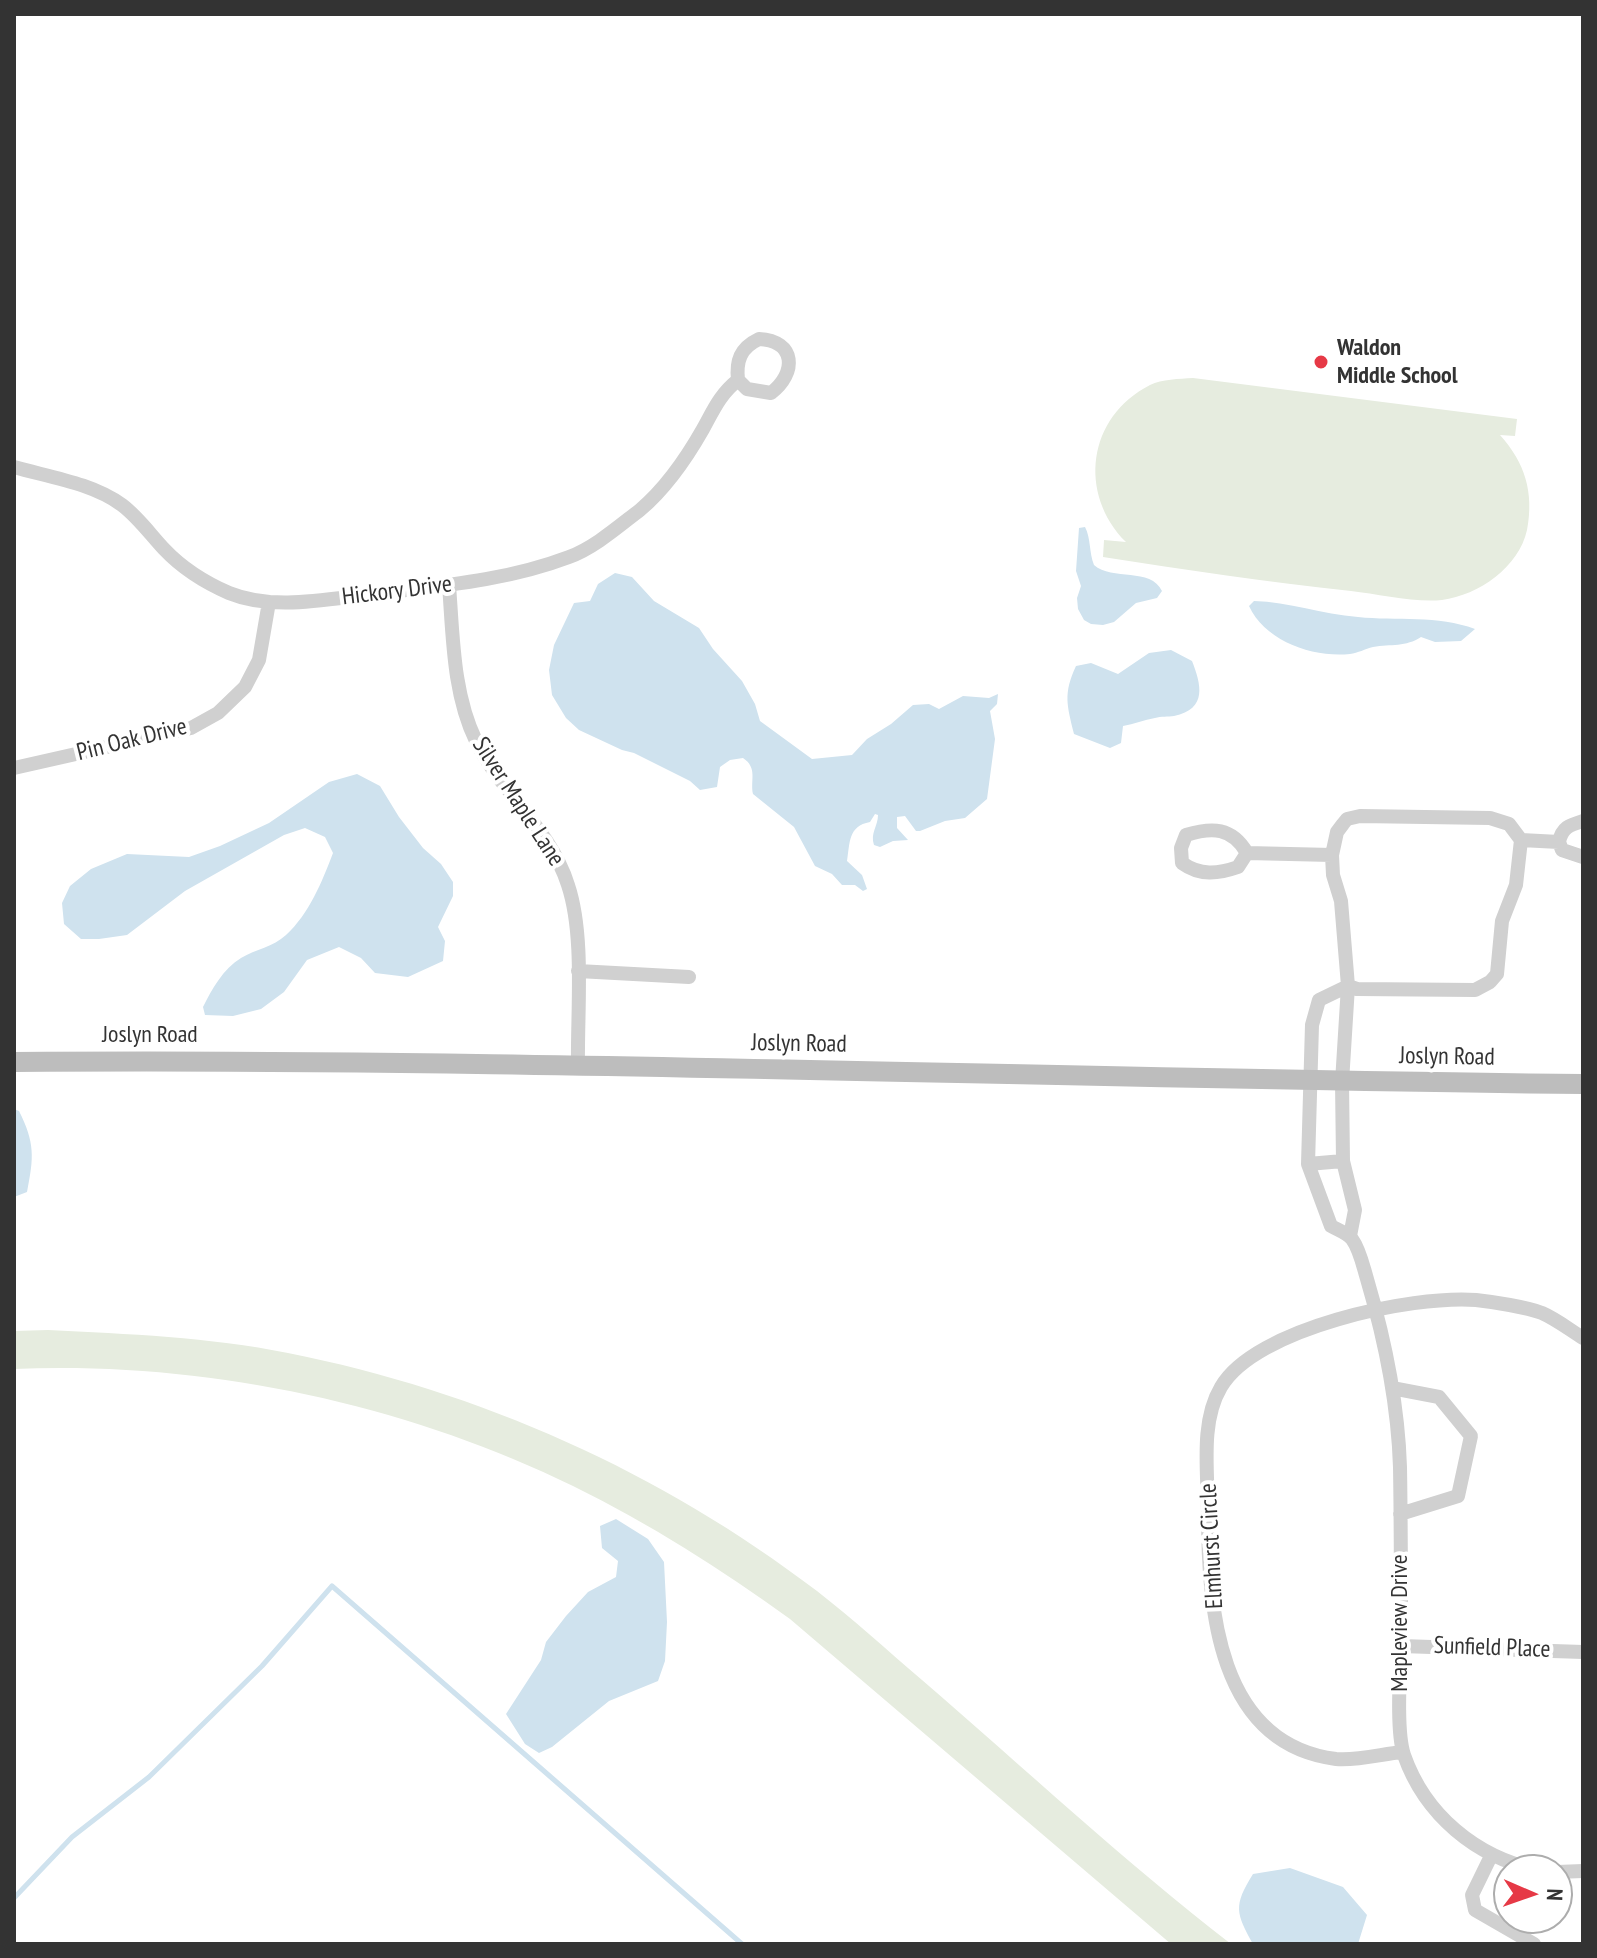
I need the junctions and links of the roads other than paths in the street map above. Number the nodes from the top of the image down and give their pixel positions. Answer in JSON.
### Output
{"nodes":[{"id":1,"x":738,"y":380,"type":"dead end"},
{"id":2,"x":14,"y":467,"type":"edge"},
{"id":3,"x":449,"y":585,"type":"junction"},
{"id":4,"x":269,"y":602,"type":"junction"},
{"id":5,"x":14,"y":768,"type":"edge"},
{"id":6,"x":1583,"y":821,"type":"edge"},
{"id":7,"x":1521,"y":840,"type":"junction"},
{"id":8,"x":1559,"y":842,"type":"junction"},
{"id":9,"x":1247,"y":853,"type":"junction"},
{"id":10,"x":1332,"y":855,"type":"junction"},
{"id":11,"x":1583,"y":857,"type":"edge"},
{"id":12,"x":578,"y":971,"type":"junction"},
{"id":13,"x":689,"y":977,"type":"dead end"},
{"id":14,"x":1348,"y":986,"type":"junction"},
{"id":15,"x":14,"y":1062,"type":"edge"},
{"id":16,"x":578,"y":1067,"type":"junction"},
{"id":17,"x":1310,"y":1082,"type":"junction"},
{"id":18,"x":1342,"y":1082,"type":"junction"},
{"id":19,"x":1583,"y":1084,"type":"edge"},
{"id":20,"x":1343,"y":1161,"type":"junction"},
{"id":21,"x":1308,"y":1164,"type":"junction"},
{"id":22,"x":1350,"y":1236,"type":"junction"},
{"id":23,"x":1376,"y":1310,"type":"junction"},
{"id":24,"x":1583,"y":1338,"type":"edge"},
{"id":25,"x":1392,"y":1388,"type":"junction"},
{"id":26,"x":1400,"y":1514,"type":"junction"},
{"id":27,"x":1401,"y":1646,"type":"junction"},
{"id":28,"x":1583,"y":1652,"type":"edge"},
{"id":29,"x":1402,"y":1752,"type":"junction"},
{"id":30,"x":1491,"y":1856,"type":"joint"},
{"id":31,"x":1534,"y":1944,"type":"edge"}],
"edges":[{"from":1,"to":3,"type":"street","name":"Hickory Drive"},
{"from":2,"to":4,"type":"street","name":"Hickory Drive"},
{"from":3,"to":4,"type":"street","name":"Hickory Drive"},
{"from":3,"to":12,"type":"street","name":"Silver Maple Lane"},
{"from":4,"to":5,"type":"street","name":"Pin Oak Drive"},
{"from":6,"to":8,"type":"street"},
{"from":7,"to":8,"type":"street"},
{"from":7,"to":10,"type":"street"},
{"from":7,"to":14,"type":"street"},
{"from":8,"to":11,"type":"street"},
{"from":9,"to":9,"type":"street"},
{"from":9,"to":10,"type":"street"},
{"from":10,"to":14,"type":"street","name":"Mapleview Drive"},
{"from":12,"to":13,"type":"street"},
{"from":12,"to":16,"type":"street","name":"Silver Maple Lane"},
{"from":14,"to":17,"type":"street","name":"Mapleview Drive"},
{"from":14,"to":18,"type":"street","name":"Mapleview Drive"},
{"from":15,"to":16,"type":"street","name":"Joslyn Road"},
{"from":16,"to":17,"type":"street","name":"Joslyn Road"},
{"from":17,"to":18,"type":"street","name":"Joslyn Road"},
{"from":17,"to":21,"type":"street","name":"Mapleview Drive"},
{"from":18,"to":19,"type":"street","name":"Joslyn Road"},
{"from":18,"to":20,"type":"street","name":"Mapleview Drive"},
{"from":20,"to":21,"type":"street"},
{"from":20,"to":22,"type":"street","name":"Mapleview Drive"},
{"from":21,"to":22,"type":"street","name":"Mapleview Drive"},
{"from":22,"to":23,"type":"street","name":"Mapleview Drive"},
{"from":23,"to":24,"type":"street"},
{"from":23,"to":25,"type":"street","name":"Mapleview Drive"},
{"from":23,"to":29,"type":"street","name":"Elmhurst Circle"},
{"from":25,"to":26,"type":"street","name":"Mapleview Drive"},
{"from":25,"to":26,"type":"street"},
{"from":26,"to":27,"type":"street","name":"Mapleview Drive"},
{"from":27,"to":28,"type":"street","name":"Sunfield Place"},
{"from":27,"to":29,"type":"street","name":"Mapleview Drive"},
{"from":29,"to":30,"type":"street","name":"Mapleview Drive"},
{"from":30,"to":31,"type":"street"}]}
